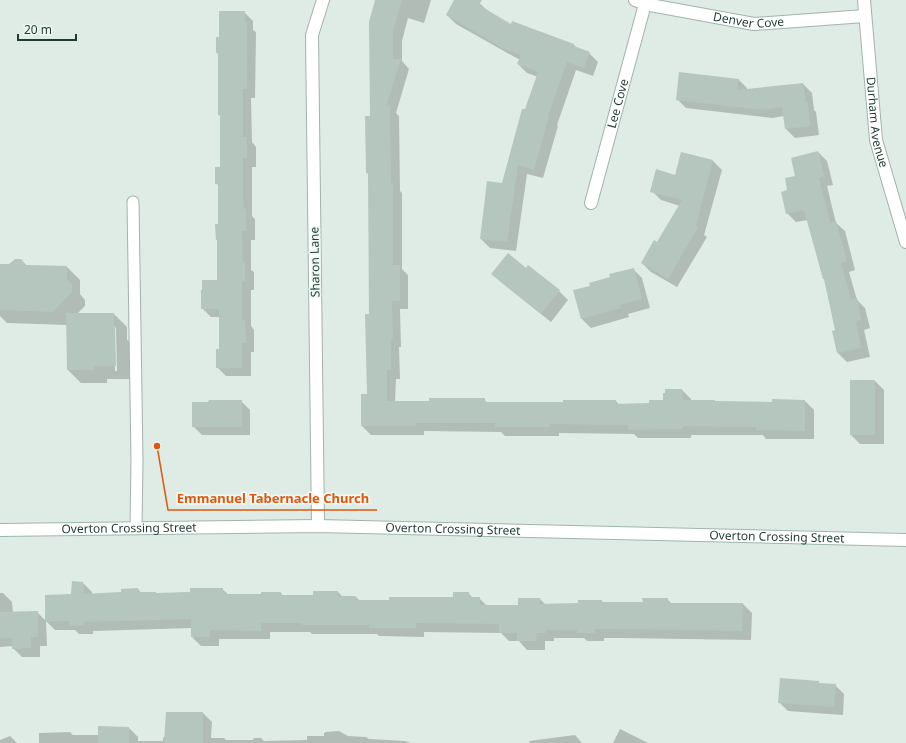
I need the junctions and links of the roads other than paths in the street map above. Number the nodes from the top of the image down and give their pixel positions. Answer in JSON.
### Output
{"nodes":[{"id":1,"x":323,"y":0,"type":"edge"},
{"id":2,"x":864,"y":0,"type":"edge"},
{"id":3,"x":640,"y":2,"type":"edge"},
{"id":4,"x":865,"y":16,"type":"junction"},
{"id":5,"x":133,"y":202,"type":"dead end"},
{"id":6,"x":591,"y":203,"type":"dead end"},
{"id":7,"x":906,"y":242,"type":"edge"},
{"id":8,"x":318,"y":526,"type":"junction"},
{"id":9,"x":136,"y":528,"type":"junction"},
{"id":10,"x":0,"y":530,"type":"edge"},
{"id":11,"x":906,"y":540,"type":"edge"}],
"edges":[{"from":1,"to":8,"type":"street","name":"Sharon Lane"},
{"from":2,"to":4,"type":"street","name":"Durham Avenue"},
{"from":3,"to":4,"type":"street","name":"Denver Cove"},
{"from":3,"to":6,"type":"street","name":"Lee Cove"},
{"from":4,"to":7,"type":"street","name":"Durham Avenue"},
{"from":5,"to":9,"type":"lane"},
{"from":8,"to":9,"type":"street","name":"Overton Crossing Street"},
{"from":8,"to":11,"type":"street","name":"Overton Crossing Street"},
{"from":9,"to":10,"type":"street","name":"Overton Crossing Street"}]}
